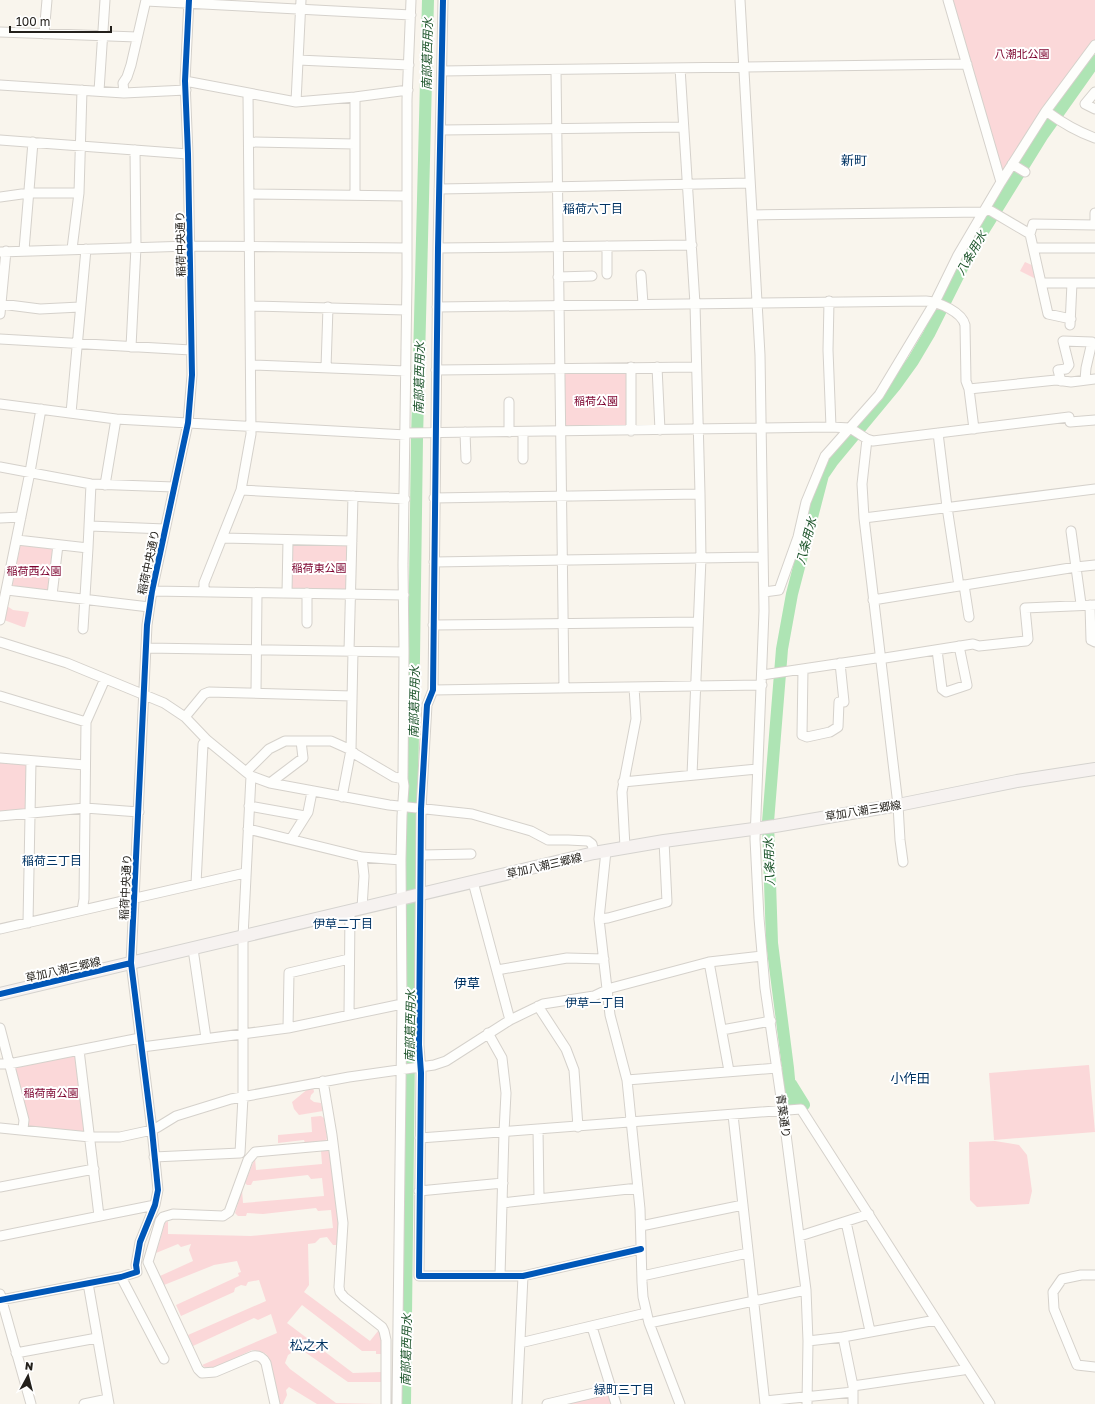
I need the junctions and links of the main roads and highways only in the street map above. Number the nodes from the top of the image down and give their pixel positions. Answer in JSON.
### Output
{"nodes":[{"id":1,"x":1095,"y":769,"type":"edge"},
{"id":2,"x":0,"y":994,"type":"edge"}],
"edges":[{"from":1,"to":2,"type":"main road","name":"草加八潮三郷線"}]}
